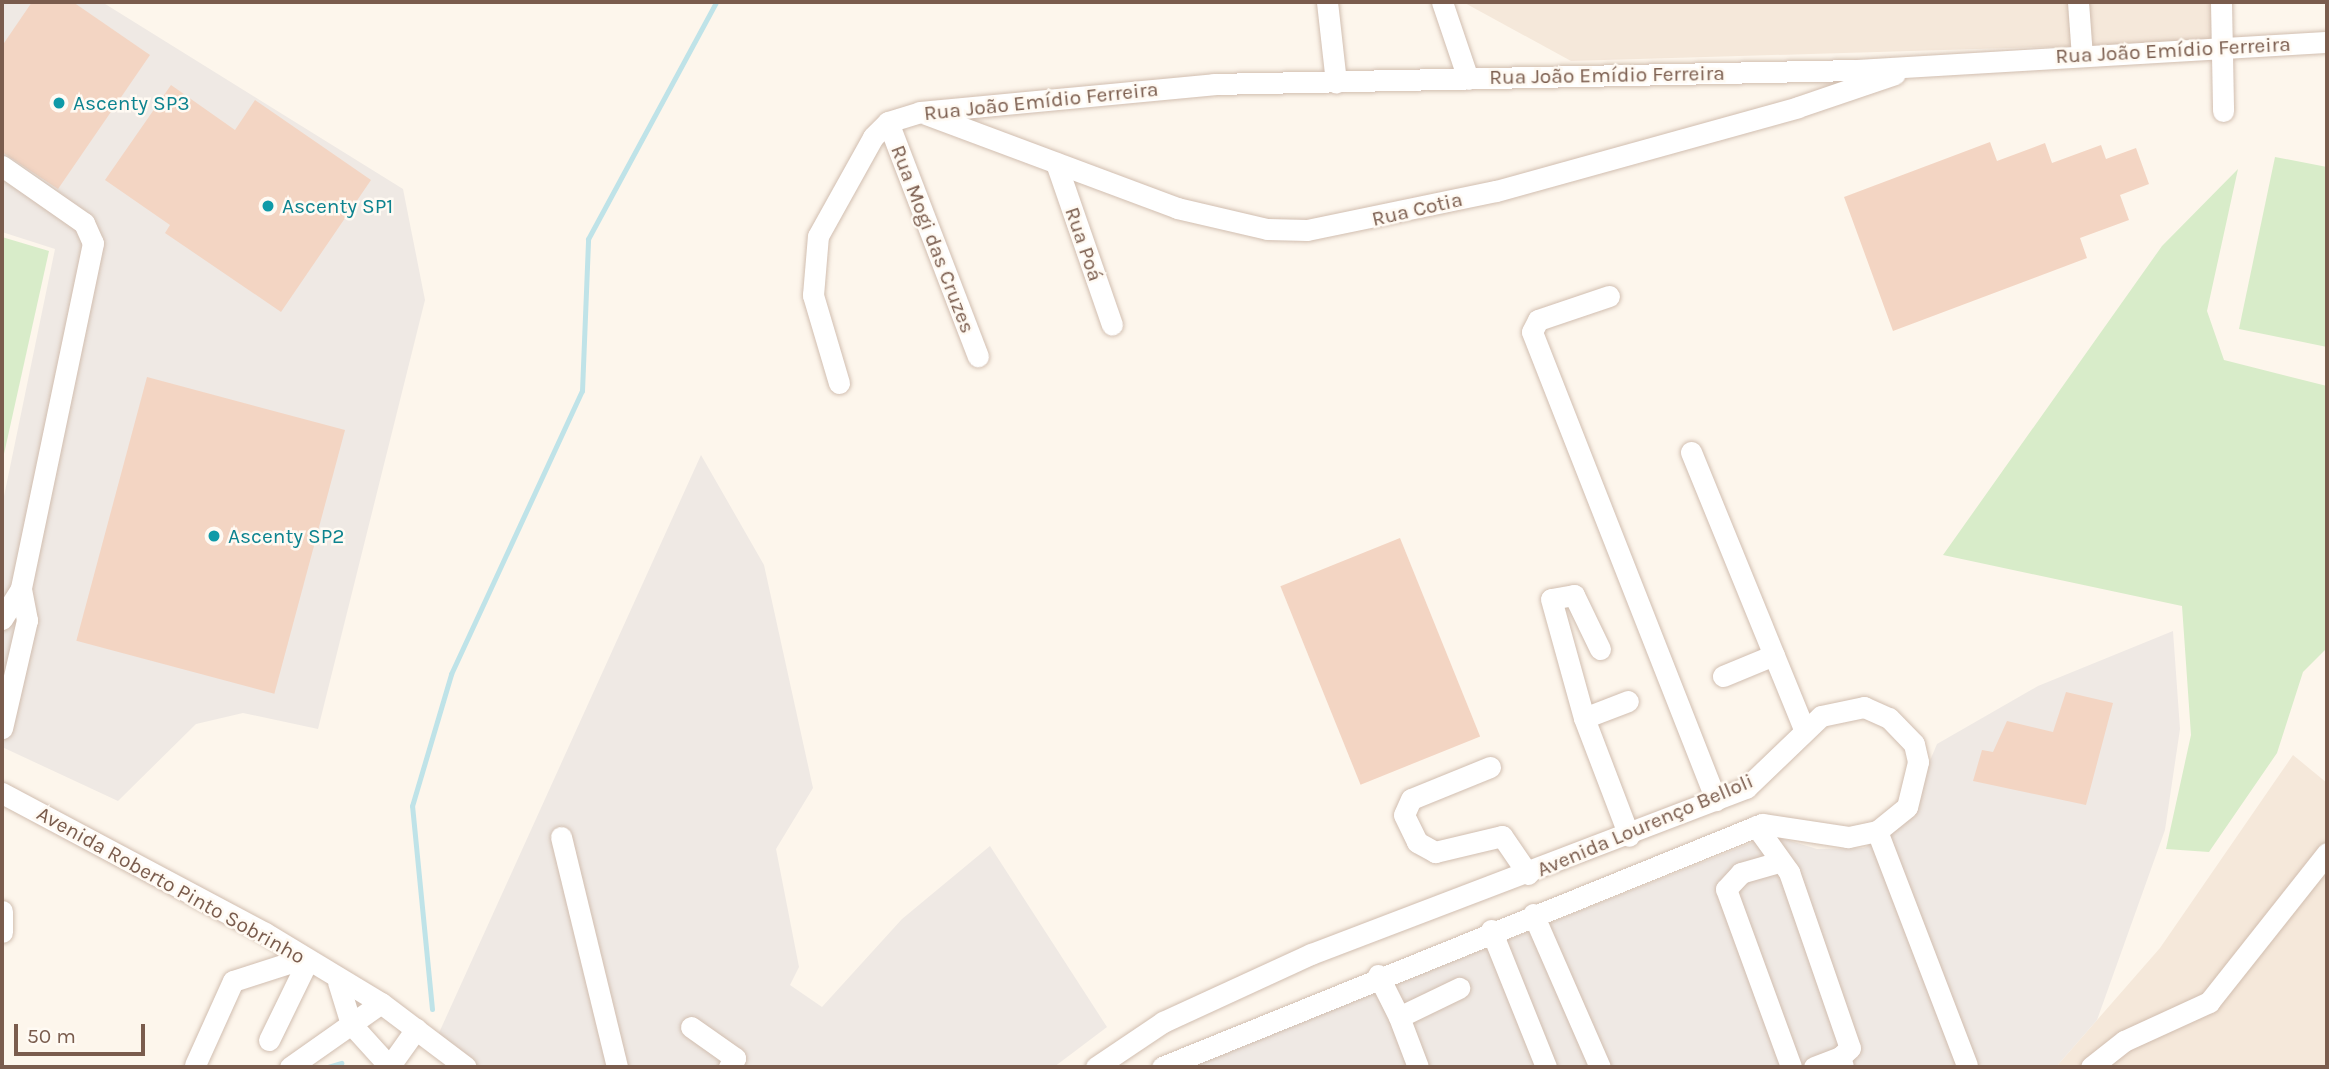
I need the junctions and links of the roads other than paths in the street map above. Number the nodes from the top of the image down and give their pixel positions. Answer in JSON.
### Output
{"nodes":[{"id":1,"x":1327,"y":2,"type":"edge"},
{"id":2,"x":1442,"y":2,"type":"edge"},
{"id":3,"x":2078,"y":2,"type":"edge"},
{"id":4,"x":2221,"y":2,"type":"edge"},
{"id":5,"x":2327,"y":42,"type":"edge"},
{"id":6,"x":2222,"y":44,"type":"junction"},
{"id":7,"x":2082,"y":55,"type":"junction"},
{"id":8,"x":1917,"y":65,"type":"junction"},
{"id":9,"x":1468,"y":79,"type":"junction"},
{"id":10,"x":1336,"y":82,"type":"junction"},
{"id":11,"x":2223,"y":111,"type":"dead end"},
{"id":12,"x":920,"y":112,"type":"junction"},
{"id":13,"x":888,"y":122,"type":"junction"},
{"id":14,"x":1056,"y":163,"type":"junction"},
{"id":15,"x":2,"y":166,"type":"edge"},
{"id":16,"x":1609,"y":296,"type":"dead end"},
{"id":17,"x":1112,"y":326,"type":"dead end"},
{"id":18,"x":978,"y":356,"type":"dead end"},
{"id":19,"x":838,"y":383,"type":"dead end"},
{"id":20,"x":1691,"y":452,"type":"dead end"},
{"id":21,"x":21,"y":589,"type":"junction"},
{"id":22,"x":2,"y":619,"type":"edge"},
{"id":23,"x":1600,"y":649,"type":"dead end"},
{"id":24,"x":1774,"y":655,"type":"junction"},
{"id":25,"x":1723,"y":676,"type":"dead end"},
{"id":26,"x":1628,"y":701,"type":"dead end"},
{"id":27,"x":1584,"y":718,"type":"junction"},
{"id":28,"x":2,"y":728,"type":"edge"},
{"id":29,"x":1805,"y":731,"type":"junction"},
{"id":30,"x":1490,"y":767,"type":"dead end"},
{"id":31,"x":2,"y":793,"type":"edge"},
{"id":32,"x":1716,"y":800,"type":"junction"},
{"id":33,"x":1756,"y":827,"type":"junction"},
{"id":34,"x":1877,"y":831,"type":"junction"},
{"id":35,"x":1629,"y":836,"type":"junction"},
{"id":36,"x":561,"y":837,"type":"dead end"},
{"id":37,"x":1600,"y":848,"type":"junction"},
{"id":38,"x":2327,"y":853,"type":"edge"},
{"id":39,"x":1779,"y":862,"type":"junction"},
{"id":40,"x":1528,"y":874,"type":"junction"},
{"id":41,"x":1614,"y":882,"type":"junction"},
{"id":42,"x":2,"y":911,"type":"edge"},
{"id":43,"x":1533,"y":914,"type":"junction"},
{"id":44,"x":1491,"y":930,"type":"junction"},
{"id":45,"x":2,"y":932,"type":"edge"},
{"id":46,"x":306,"y":959,"type":"junction"},
{"id":47,"x":1378,"y":975,"type":"junction"},
{"id":48,"x":338,"y":982,"type":"junction"},
{"id":49,"x":1459,"y":988,"type":"dead end"},
{"id":50,"x":381,"y":1003,"type":"junction"},
{"id":51,"x":1399,"y":1017,"type":"junction"},
{"id":52,"x":351,"y":1024,"type":"junction"},
{"id":53,"x":691,"y":1027,"type":"dead end"},
{"id":54,"x":416,"y":1029,"type":"junction"},
{"id":55,"x":269,"y":1040,"type":"dead end"},
{"id":56,"x":1842,"y":1062,"type":"edge"},
{"id":57,"x":195,"y":1065,"type":"dead end"},
{"id":58,"x":1967,"y":1065,"type":"dead end"},
{"id":59,"x":290,"y":1067,"type":"edge"},
{"id":60,"x":389,"y":1067,"type":"edge"},
{"id":61,"x":466,"y":1067,"type":"edge"},
{"id":62,"x":617,"y":1067,"type":"edge"},
{"id":63,"x":729,"y":1067,"type":"edge"},
{"id":64,"x":1096,"y":1067,"type":"edge"},
{"id":65,"x":1161,"y":1067,"type":"edge"},
{"id":66,"x":1418,"y":1067,"type":"edge"},
{"id":67,"x":1546,"y":1067,"type":"edge"},
{"id":68,"x":1600,"y":1067,"type":"edge"},
{"id":69,"x":1791,"y":1067,"type":"edge"},
{"id":70,"x":1814,"y":1067,"type":"edge"},
{"id":71,"x":2091,"y":1067,"type":"edge"}],
"edges":[{"from":1,"to":10,"type":"street"},
{"from":2,"to":9,"type":"street"},
{"from":3,"to":7,"type":"street"},
{"from":4,"to":6,"type":"street"},
{"from":5,"to":6,"type":"street","name":"Rua João Emídio Ferreira"},
{"from":6,"to":7,"type":"street","name":"Rua João Emídio Ferreira"},
{"from":6,"to":11,"type":"street"},
{"from":7,"to":8,"type":"street","name":"Rua João Emídio Ferreira"},
{"from":8,"to":9,"type":"street","name":"Rua João Emídio Ferreira"},
{"from":8,"to":14,"type":"street","name":"Rua Cotia"},
{"from":9,"to":10,"type":"street","name":"Rua João Emídio Ferreira"},
{"from":10,"to":12,"type":"street","name":"Rua João Emídio Ferreira"},
{"from":12,"to":13,"type":"street","name":"Rua João Emídio Ferreira"},
{"from":12,"to":14,"type":"street","name":"Rua Cotia"},
{"from":13,"to":18,"type":"street","name":"Rua Mogi das Cruzes"},
{"from":13,"to":19,"type":"street"},
{"from":14,"to":17,"type":"street","name":"Rua Poá"},
{"from":15,"to":21,"type":"street"},
{"from":16,"to":32,"type":"street"},
{"from":20,"to":24,"type":"street"},
{"from":21,"to":22,"type":"street"},
{"from":21,"to":28,"type":"street"},
{"from":23,"to":27,"type":"street"},
{"from":24,"to":25,"type":"street"},
{"from":24,"to":29,"type":"street"},
{"from":26,"to":27,"type":"street"},
{"from":27,"to":35,"type":"street"},
{"from":29,"to":32,"type":"street","name":"Avenida Lourenço Belloli"},
{"from":29,"to":34,"type":"street","name":"Avenida Lourenço Belloli"},
{"from":30,"to":40,"type":"street"},
{"from":31,"to":46,"type":"street","name":"Avenida Roberto Pinto Sobrinho"},
{"from":32,"to":35,"type":"street","name":"Avenida Lourenço Belloli"},
{"from":33,"to":34,"type":"street","name":"Avenida Lourenço Belloli"},
{"from":33,"to":39,"type":"street"},
{"from":33,"to":41,"type":"street","name":"Avenida Lourenço Belloli"},
{"from":34,"to":58,"type":"street"},
{"from":35,"to":37,"type":"street","name":"Avenida Lourenço Belloli"},
{"from":36,"to":62,"type":"street"},
{"from":37,"to":40,"type":"street","name":"Avenida Lourenço Belloli"},
{"from":37,"to":41,"type":"street"},
{"from":38,"to":71,"type":"street"},
{"from":39,"to":56,"type":"street"},
{"from":39,"to":69,"type":"street"},
{"from":40,"to":64,"type":"street","name":"Avenida Lourenço Belloli"},
{"from":41,"to":43,"type":"street","name":"Avenida Lourenço Belloli"},
{"from":42,"to":45,"type":"street"},
{"from":43,"to":44,"type":"street","name":"Avenida Lourenço Belloli"},
{"from":43,"to":68,"type":"street"},
{"from":44,"to":47,"type":"street","name":"Avenida Lourenço Belloli"},
{"from":44,"to":67,"type":"street"},
{"from":46,"to":48,"type":"street","name":"Avenida Roberto Pinto Sobrinho"},
{"from":46,"to":55,"type":"street"},
{"from":46,"to":57,"type":"street"},
{"from":47,"to":51,"type":"street"},
{"from":47,"to":65,"type":"street","name":"Avenida Lourenço Belloli"},
{"from":48,"to":50,"type":"street","name":"Avenida Roberto Pinto Sobrinho"},
{"from":48,"to":52,"type":"street"},
{"from":49,"to":51,"type":"street"},
{"from":50,"to":52,"type":"street"},
{"from":50,"to":54,"type":"street","name":"Avenida Roberto Pinto Sobrinho"},
{"from":51,"to":66,"type":"street"},
{"from":52,"to":59,"type":"street"},
{"from":52,"to":60,"type":"street"},
{"from":53,"to":63,"type":"street"},
{"from":54,"to":60,"type":"street"},
{"from":54,"to":61,"type":"street","name":"Avenida Roberto Pinto Sobrinho"},
{"from":56,"to":70,"type":"street"}]}
